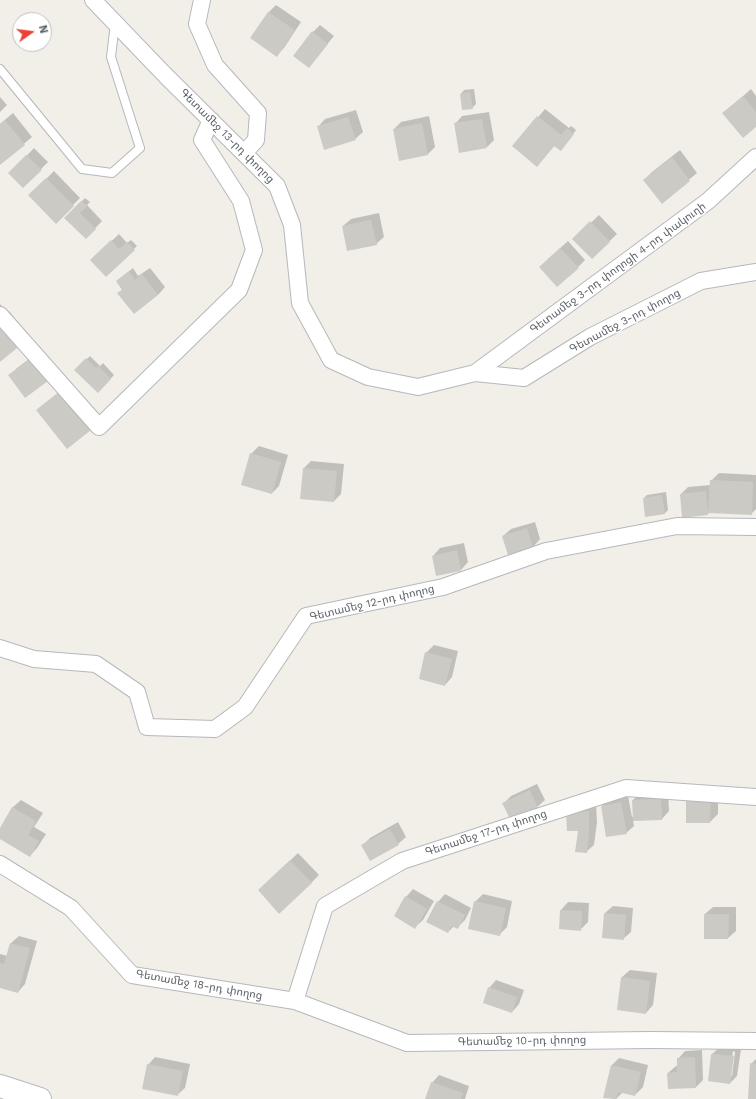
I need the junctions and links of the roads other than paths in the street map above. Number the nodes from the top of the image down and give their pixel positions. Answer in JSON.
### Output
{"nodes":[{"id":1,"x":93,"y":0,"type":"edge"},
{"id":2,"x":202,"y":0,"type":"edge"},
{"id":3,"x":115,"y":23,"type":"junction"},
{"id":4,"x":0,"y":69,"type":"edge"},
{"id":5,"x":211,"y":120,"type":"junction"},
{"id":6,"x":244,"y":153,"type":"junction"},
{"id":7,"x":756,"y":157,"type":"edge"},
{"id":8,"x":756,"y":272,"type":"edge"},
{"id":9,"x":0,"y":315,"type":"edge"},
{"id":10,"x":475,"y":373,"type":"junction"},
{"id":11,"x":756,"y":527,"type":"edge"},
{"id":12,"x":0,"y":648,"type":"edge"},
{"id":13,"x":756,"y":797,"type":"edge"},
{"id":14,"x":0,"y":864,"type":"edge"},
{"id":15,"x":295,"y":1001,"type":"junction"},
{"id":16,"x":756,"y":1041,"type":"edge"},
{"id":17,"x":0,"y":1086,"type":"edge"},
{"id":18,"x":40,"y":1099,"type":"edge"}],
"edges":[{"from":1,"to":3,"type":"street","name":"Գետամեջ 13-րդ փողոց"},
{"from":2,"to":6,"type":"street"},
{"from":3,"to":4,"type":"lane"},
{"from":3,"to":5,"type":"street","name":"Գետամեջ 13-րդ փողոց"},
{"from":5,"to":6,"type":"street","name":"Գետամեջ 13-րդ փողոց"},
{"from":5,"to":9,"type":"street"},
{"from":6,"to":10,"type":"street","name":"Գետամեջ 13-րդ փողոց"},
{"from":7,"to":10,"type":"street","name":"Գետամեջ 3-րդ փողոցի 4-րդ փակուղի"},
{"from":8,"to":10,"type":"street","name":"Գետամեջ 3-րդ փողոց"},
{"from":11,"to":12,"type":"street","name":"Գետամեջ 12-րդ փողոց"},
{"from":13,"to":15,"type":"street","name":"Գետամեջ 17-րդ փողոց"},
{"from":14,"to":15,"type":"street","name":"Գետամեջ 18-րդ փողոց"},
{"from":15,"to":16,"type":"street","name":"Գետամեջ 10-րդ փողոց"},
{"from":17,"to":18,"type":"street"}]}
